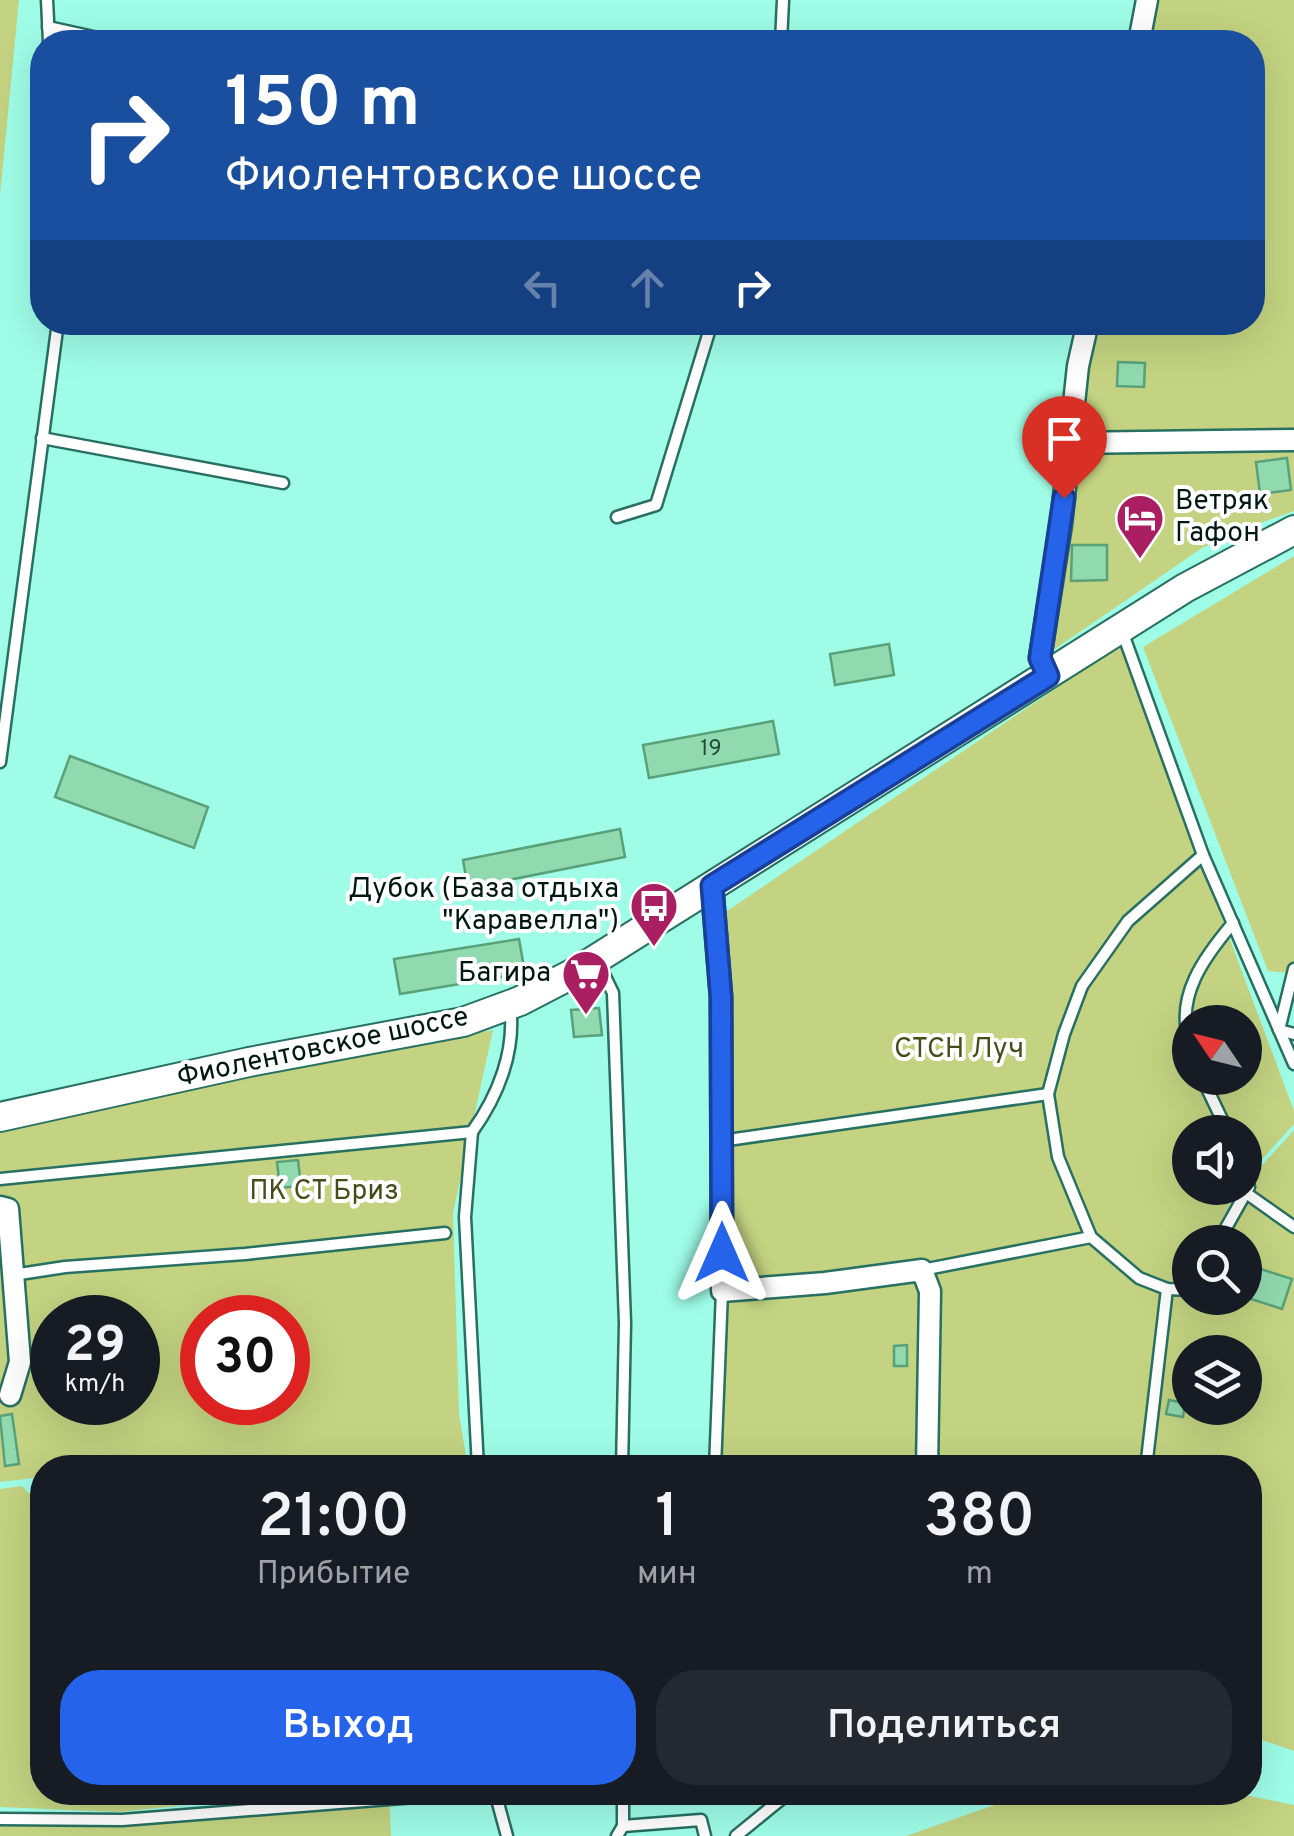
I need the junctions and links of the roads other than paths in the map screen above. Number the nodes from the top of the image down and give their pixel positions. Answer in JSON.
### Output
{"nodes":[{"id":1,"x":47,"y":0,"type":"edge"},
{"id":2,"x":783,"y":0,"type":"edge"},
{"id":3,"x":1147,"y":0,"type":"edge"},
{"id":4,"x":48,"y":27,"type":"junction"},
{"id":5,"x":50,"y":30,"type":"edge"},
{"id":6,"x":62,"y":30,"type":"edge"},
{"id":7,"x":782,"y":30,"type":"edge"},
{"id":8,"x":1141,"y":30,"type":"edge"},
{"id":9,"x":56,"y":335,"type":"edge"},
{"id":10,"x":708,"y":335,"type":"edge"},
{"id":11,"x":1085,"y":335,"type":"edge"},
{"id":12,"x":42,"y":438,"type":"junction"},
{"id":13,"x":1294,"y":440,"type":"edge"},
{"id":14,"x":1069,"y":443,"type":"junction"},
{"id":15,"x":283,"y":484,"type":"dead end"},
{"id":16,"x":618,"y":517,"type":"dead end"},
{"id":17,"x":1294,"y":530,"type":"edge"},
{"id":18,"x":1121,"y":630,"type":"junction"},
{"id":19,"x":1048,"y":676,"type":"junction"},
{"id":20,"x":0,"y":762,"type":"edge"},
{"id":21,"x":1204,"y":856,"type":"junction"},
{"id":22,"x":712,"y":886,"type":"junction"},
{"id":23,"x":1233,"y":922,"type":"junction"},
{"id":24,"x":596,"y":959,"type":"junction"},
{"id":25,"x":1294,"y":969,"type":"edge"},
{"id":26,"x":510,"y":1005,"type":"junction"},
{"id":27,"x":1186,"y":1005,"type":"edge"},
{"id":28,"x":1279,"y":1030,"type":"junction"},
{"id":29,"x":1294,"y":1034,"type":"edge"},
{"id":30,"x":1294,"y":1064,"type":"edge"},
{"id":31,"x":1048,"y":1094,"type":"junction"},
{"id":32,"x":0,"y":1117,"type":"edge"},
{"id":33,"x":472,"y":1132,"type":"junction"},
{"id":34,"x":721,"y":1142,"type":"junction"},
{"id":35,"x":0,"y":1179,"type":"edge"},
{"id":36,"x":1262,"y":1205,"type":"edge"},
{"id":37,"x":0,"y":1207,"type":"edge"},
{"id":38,"x":1294,"y":1228,"type":"edge"},
{"id":39,"x":445,"y":1233,"type":"dead end"},
{"id":40,"x":1091,"y":1238,"type":"junction"},
{"id":41,"x":922,"y":1270,"type":"junction"},
{"id":42,"x":13,"y":1275,"type":"junction"},
{"id":43,"x":1168,"y":1289,"type":"junction"},
{"id":44,"x":1172,"y":1289,"type":"edge"},
{"id":45,"x":722,"y":1290,"type":"junction"},
{"id":46,"x":5,"y":1399,"type":"edge"},
{"id":47,"x":477,"y":1455,"type":"edge"},
{"id":48,"x":622,"y":1455,"type":"edge"},
{"id":49,"x":716,"y":1455,"type":"edge"},
{"id":50,"x":927,"y":1455,"type":"edge"},
{"id":51,"x":1148,"y":1455,"type":"edge"},
{"id":52,"x":313,"y":1805,"type":"edge"},
{"id":53,"x":499,"y":1805,"type":"edge"},
{"id":54,"x":623,"y":1805,"type":"edge"},
{"id":55,"x":774,"y":1805,"type":"edge"},
{"id":56,"x":0,"y":1818,"type":"edge"},
{"id":57,"x":620,"y":1831,"type":"edge"},
{"id":58,"x":507,"y":1836,"type":"edge"},
{"id":59,"x":705,"y":1836,"type":"edge"},
{"id":60,"x":736,"y":1836,"type":"edge"}],
"edges":[{"from":1,"to":4,"type":"lane"},
{"from":2,"to":7,"type":"lane"},
{"from":3,"to":8,"type":"street"},
{"from":4,"to":5,"type":"lane"},
{"from":4,"to":6,"type":"lane"},
{"from":9,"to":12,"type":"lane"},
{"from":10,"to":16,"type":"lane"},
{"from":11,"to":14,"type":"street"},
{"from":12,"to":15,"type":"lane"},
{"from":12,"to":20,"type":"lane"},
{"from":13,"to":14,"type":"street"},
{"from":14,"to":19,"type":"street"},
{"from":17,"to":18,"type":"main road","name":"Фиолентовское шоссе"},
{"from":18,"to":19,"type":"main road","name":"Фиолентовское шоссе"},
{"from":18,"to":21,"type":"lane"},
{"from":19,"to":22,"type":"main road","name":"Фиолентовское шоссе"},
{"from":21,"to":23,"type":"lane"},
{"from":21,"to":31,"type":"lane"},
{"from":22,"to":24,"type":"main road","name":"Фиолентовское шоссе"},
{"from":22,"to":34,"type":"street"},
{"from":23,"to":27,"type":"lane"},
{"from":23,"to":28,"type":"lane"},
{"from":24,"to":26,"type":"main road","name":"Фиолентовское шоссе"},
{"from":24,"to":48,"type":"lane"},
{"from":25,"to":28,"type":"lane"},
{"from":26,"to":32,"type":"main road","name":"Фиолентовское шоссе"},
{"from":26,"to":33,"type":"lane"},
{"from":28,"to":29,"type":"lane"},
{"from":28,"to":30,"type":"lane"},
{"from":31,"to":34,"type":"lane"},
{"from":31,"to":40,"type":"lane"},
{"from":33,"to":35,"type":"lane"},
{"from":33,"to":47,"type":"lane"},
{"from":34,"to":45,"type":"street"},
{"from":36,"to":38,"type":"lane"},
{"from":37,"to":42,"type":"street"},
{"from":39,"to":42,"type":"lane"},
{"from":40,"to":41,"type":"lane"},
{"from":40,"to":43,"type":"lane"},
{"from":41,"to":45,"type":"street"},
{"from":41,"to":50,"type":"street"},
{"from":42,"to":46,"type":"street"},
{"from":43,"to":44,"type":"lane"},
{"from":43,"to":51,"type":"lane"},
{"from":45,"to":49,"type":"lane"},
{"from":52,"to":56,"type":"lane"},
{"from":53,"to":58,"type":"lane"},
{"from":54,"to":57,"type":"lane"},
{"from":55,"to":60,"type":"lane"},
{"from":57,"to":59,"type":"lane"}]}
